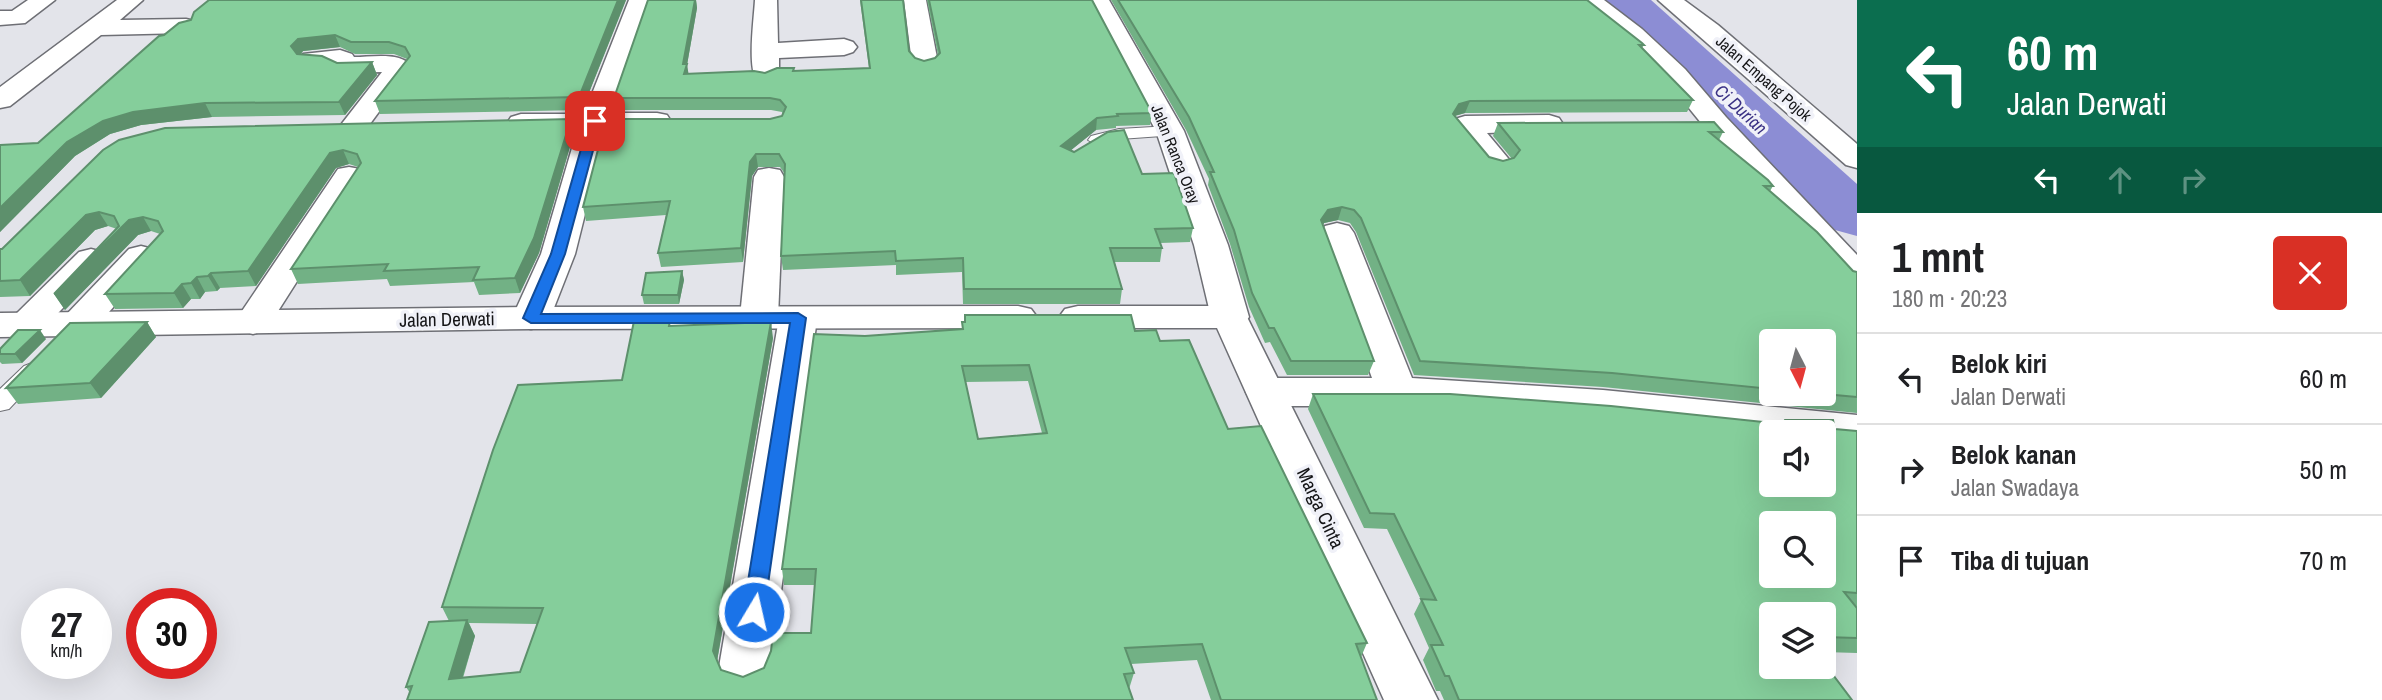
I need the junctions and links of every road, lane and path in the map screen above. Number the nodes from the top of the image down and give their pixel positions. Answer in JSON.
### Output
{"nodes":[{"id":1,"x":44,"y":0,"type":"edge"},
{"id":2,"x":132,"y":0,"type":"edge"},
{"id":3,"x":640,"y":0,"type":"edge"},
{"id":4,"x":766,"y":0,"type":"edge"},
{"id":5,"x":915,"y":0,"type":"edge"},
{"id":6,"x":1098,"y":0,"type":"edge"},
{"id":7,"x":1589,"y":0,"type":"edge"},
{"id":8,"x":1669,"y":0,"type":"edge"},
{"id":9,"x":0,"y":18,"type":"edge"},
{"id":10,"x":186,"y":26,"type":"edge"},
{"id":11,"x":95,"y":28,"type":"junction"},
{"id":12,"x":844,"y":47,"type":"dead end"},
{"id":13,"x":312,"y":59,"type":"edge"},
{"id":14,"x":925,"y":63,"type":"edge"},
{"id":15,"x":0,"y":100,"type":"edge"},
{"id":16,"x":595,"y":121,"type":"junction"},
{"id":17,"x":690,"y":121,"type":"edge"},
{"id":18,"x":496,"y":123,"type":"edge"},
{"id":19,"x":1569,"y":124,"type":"edge"},
{"id":20,"x":393,"y":125,"type":"edge"},
{"id":21,"x":1170,"y":131,"type":"junction"},
{"id":22,"x":1081,"y":151,"type":"edge"},
{"id":23,"x":1857,"y":159,"type":"edge"},
{"id":24,"x":1497,"y":163,"type":"edge"},
{"id":25,"x":349,"y":176,"type":"edge"},
{"id":26,"x":769,"y":177,"type":"dead end"},
{"id":27,"x":1336,"y":233,"type":"dead end"},
{"id":28,"x":109,"y":239,"type":"edge"},
{"id":29,"x":152,"y":244,"type":"edge"},
{"id":30,"x":1857,"y":276,"type":"edge"},
{"id":31,"x":1230,"y":317,"type":"junction"},
{"id":32,"x":531,"y":318,"type":"junction"},
{"id":33,"x":778,"y":318,"type":"junction"},
{"id":34,"x":253,"y":322,"type":"junction"},
{"id":35,"x":14,"y":325,"type":"edge"},
{"id":36,"x":62,"y":340,"type":"junction"},
{"id":37,"x":1266,"y":392,"type":"junction"},
{"id":38,"x":1397,"y":392,"type":"junction"},
{"id":39,"x":0,"y":403,"type":"edge"},
{"id":40,"x":1857,"y":430,"type":"edge"},
{"id":41,"x":745,"y":667,"type":"dead end"},
{"id":42,"x":1411,"y":700,"type":"edge"}],
"edges":[{"from":1,"to":9,"type":"street"},
{"from":2,"to":11,"type":"street"},
{"from":3,"to":16,"type":"street"},
{"from":4,"to":12,"type":"street"},
{"from":5,"to":14,"type":"street"},
{"from":6,"to":21,"type":"street","name":"Jalan Ranca Oray"},
{"from":7,"to":30,"type":"street"},
{"from":8,"to":23,"type":"street","name":"Jalan Empang Pojok"},
{"from":10,"to":11,"type":"street"},
{"from":11,"to":15,"type":"street"},
{"from":13,"to":20,"type":"street"},
{"from":16,"to":17,"type":"street"},
{"from":16,"to":18,"type":"street"},
{"from":16,"to":32,"type":"street"},
{"from":19,"to":24,"type":"street"},
{"from":21,"to":22,"type":"lane"},
{"from":21,"to":31,"type":"street","name":"Jalan Ranca Oray"},
{"from":25,"to":34,"type":"street"},
{"from":26,"to":33,"type":"street"},
{"from":27,"to":38,"type":"street"},
{"from":28,"to":35,"type":"street"},
{"from":29,"to":36,"type":"street"},
{"from":31,"to":33,"type":"street","name":"Jalan Derwati"},
{"from":31,"to":37,"type":"street","name":"Marga Cinta"},
{"from":32,"to":33,"type":"street","name":"Jalan Derwati"},
{"from":32,"to":34,"type":"street","name":"Jalan Derwati"},
{"from":33,"to":41,"type":"street"},
{"from":34,"to":36,"type":"street","name":"Jalan Derwati"},
{"from":35,"to":36,"type":"street","name":"Jalan Derwati"},
{"from":36,"to":39,"type":"lane"},
{"from":37,"to":38,"type":"street"},
{"from":37,"to":42,"type":"street","name":"Marga Cinta"},
{"from":38,"to":40,"type":"street"}]}
